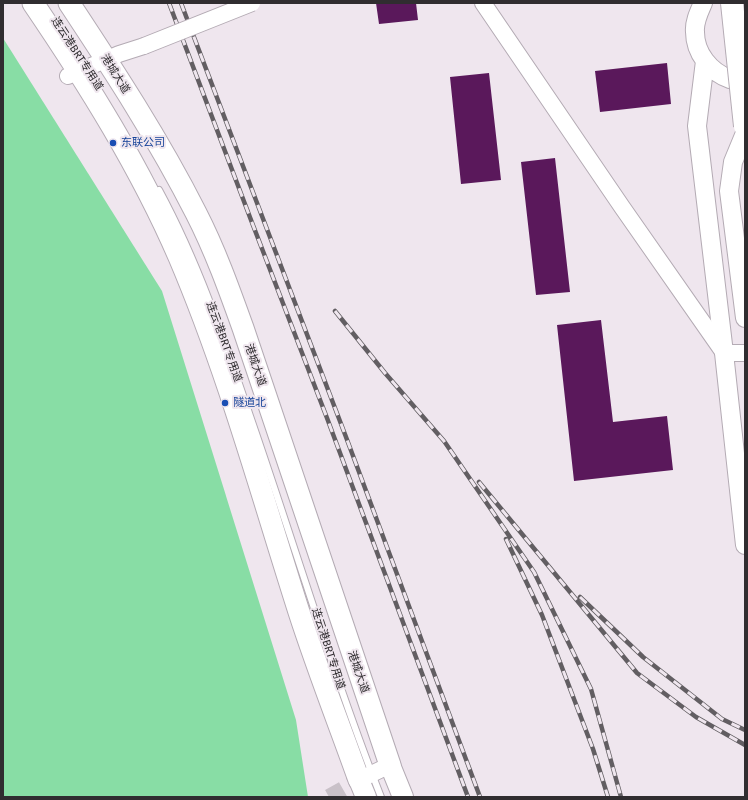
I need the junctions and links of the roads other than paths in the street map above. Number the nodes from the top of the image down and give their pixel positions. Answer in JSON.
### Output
{"nodes":[{"id":1,"x":33,"y":3,"type":"edge"},
{"id":2,"x":69,"y":3,"type":"edge"},
{"id":3,"x":252,"y":3,"type":"edge"},
{"id":4,"x":483,"y":3,"type":"edge"},
{"id":5,"x":703,"y":3,"type":"edge"},
{"id":6,"x":732,"y":3,"type":"edge"},
{"id":7,"x":107,"y":60,"type":"junction"},
{"id":8,"x":705,"y":61,"type":"junction"},
{"id":9,"x":81,"y":70,"type":"junction"},
{"id":10,"x":745,"y":81,"type":"edge"},
{"id":11,"x":745,"y":126,"type":"edge"},
{"id":12,"x":745,"y":133,"type":"edge"},
{"id":13,"x":157,"y":187,"type":"dead end"},
{"id":14,"x":745,"y":318,"type":"edge"},
{"id":15,"x":724,"y":353,"type":"junction"},
{"id":16,"x":745,"y":353,"type":"edge"},
{"id":17,"x":745,"y":545,"type":"edge"},
{"id":18,"x":369,"y":783,"type":"edge"},
{"id":19,"x":381,"y":797,"type":"edge"},
{"id":20,"x":403,"y":797,"type":"edge"}],
"edges":[{"from":1,"to":9,"type":"highway","name":"港城大道"},
{"from":2,"to":7,"type":"highway","name":"港城大道"},
{"from":3,"to":7,"type":"street","bridge":true},
{"from":4,"to":15,"type":"street"},
{"from":5,"to":8,"type":"main road"},
{"from":6,"to":11,"type":"highway","bridge":true},
{"from":7,"to":9,"type":"street"},
{"from":7,"to":18,"type":"highway","name":"港城大道"},
{"from":8,"to":10,"type":"main road"},
{"from":8,"to":15,"type":"main road"},
{"from":9,"to":18,"type":"highway","name":"港城大道"},
{"from":12,"to":14,"type":"main road"},
{"from":13,"to":18,"type":"lane","name":"连云港BRT专用道"},
{"from":15,"to":16,"type":"street"},
{"from":15,"to":17,"type":"main road"},
{"from":18,"to":19,"type":"lane","name":"连云港BRT专用道"},
{"from":18,"to":20,"type":"main road","name":"港城大道"}]}
